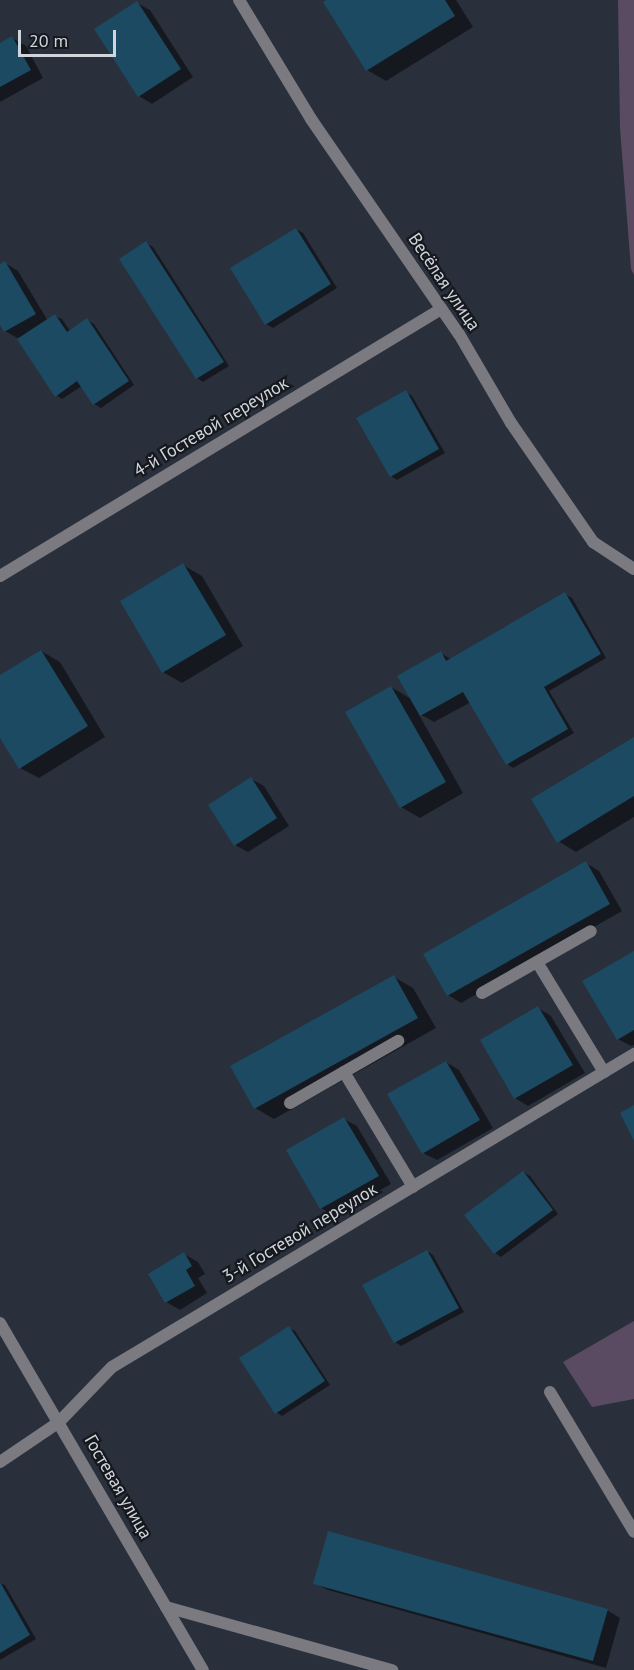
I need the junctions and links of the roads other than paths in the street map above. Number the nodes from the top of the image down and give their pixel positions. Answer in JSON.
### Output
{"nodes":[{"id":1,"x":239,"y":0,"type":"edge"},
{"id":2,"x":441,"y":309,"type":"junction"},
{"id":3,"x":634,"y":569,"type":"edge"},
{"id":4,"x":0,"y":576,"type":"edge"},
{"id":5,"x":591,"y":931,"type":"dead end"},
{"id":6,"x":537,"y":962,"type":"junction"},
{"id":7,"x":482,"y":993,"type":"dead end"},
{"id":8,"x":398,"y":1041,"type":"dead end"},
{"id":9,"x":634,"y":1054,"type":"edge"},
{"id":10,"x":344,"y":1072,"type":"junction"},
{"id":11,"x":604,"y":1072,"type":"junction"},
{"id":12,"x":290,"y":1103,"type":"dead end"},
{"id":13,"x":413,"y":1187,"type":"junction"},
{"id":14,"x":0,"y":1323,"type":"edge"},
{"id":15,"x":550,"y":1392,"type":"dead end"},
{"id":16,"x":59,"y":1422,"type":"junction"},
{"id":17,"x":0,"y":1462,"type":"edge"},
{"id":18,"x":634,"y":1532,"type":"edge"},
{"id":19,"x":166,"y":1607,"type":"junction"},
{"id":20,"x":203,"y":1670,"type":"edge"},
{"id":21,"x":392,"y":1670,"type":"edge"}],
"edges":[{"from":1,"to":2,"type":"street","name":"Весёлая улица"},
{"from":2,"to":3,"type":"street","name":"Весёлая улица"},
{"from":2,"to":4,"type":"street","name":"4-й Гостевой переулок"},
{"from":5,"to":6,"type":"street"},
{"from":6,"to":7,"type":"street"},
{"from":6,"to":11,"type":"street"},
{"from":8,"to":10,"type":"street"},
{"from":9,"to":11,"type":"street","name":"3-й Гостевой переулок"},
{"from":10,"to":12,"type":"street"},
{"from":10,"to":13,"type":"street"},
{"from":11,"to":13,"type":"street","name":"3-й Гостевой переулок"},
{"from":13,"to":16,"type":"street","name":"3-й Гостевой переулок"},
{"from":14,"to":16,"type":"street","name":"Гостевая улица"},
{"from":15,"to":18,"type":"street"},
{"from":16,"to":17,"type":"street","name":"3-й Гостевой переулок"},
{"from":16,"to":19,"type":"street","name":"Гостевая улица"},
{"from":19,"to":20,"type":"street","name":"Гостевая улица"},
{"from":19,"to":21,"type":"street"}]}
